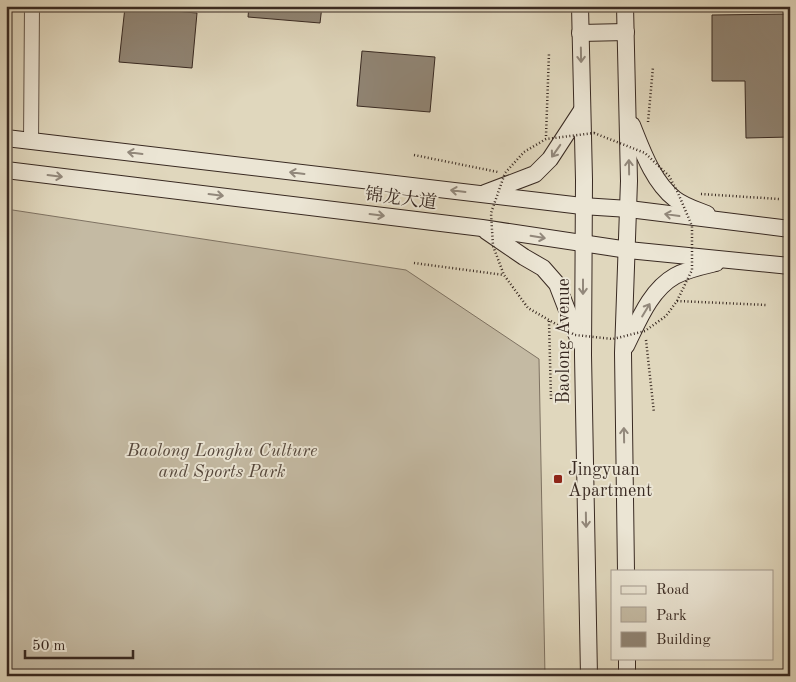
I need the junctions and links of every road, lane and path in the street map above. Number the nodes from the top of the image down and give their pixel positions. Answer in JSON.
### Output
{"nodes":[{"id":1,"x":32,"y":6,"type":"edge"},
{"id":2,"x":580,"y":6,"type":"edge"},
{"id":3,"x":625,"y":6,"type":"edge"},
{"id":4,"x":626,"y":32,"type":"junction"},
{"id":5,"x":580,"y":33,"type":"junction"},
{"id":6,"x":550,"y":53,"type":"dead end"},
{"id":7,"x":654,"y":66,"type":"dead end"},
{"id":8,"x":582,"y":110,"type":"junction"},
{"id":9,"x":628,"y":115,"type":"junction"},
{"id":10,"x":648,"y":124,"type":"dead end"},
{"id":11,"x":6,"y":138,"type":"edge"},
{"id":12,"x":546,"y":139,"type":"junction"},
{"id":13,"x":31,"y":141,"type":"junction"},
{"id":14,"x":646,"y":144,"type":"dead end"},
{"id":15,"x":645,"y":153,"type":"junction"},
{"id":16,"x":414,"y":156,"type":"dead end"},
{"id":17,"x":6,"y":170,"type":"edge"},
{"id":18,"x":505,"y":173,"type":"junction"},
{"id":19,"x":678,"y":193,"type":"junction"},
{"id":20,"x":481,"y":194,"type":"junction"},
{"id":21,"x":687,"y":194,"type":"dead end"},
{"id":22,"x":696,"y":194,"type":"dead end"},
{"id":23,"x":779,"y":199,"type":"dead end"},
{"id":24,"x":582,"y":206,"type":"junction"},
{"id":25,"x":629,"y":209,"type":"junction"},
{"id":26,"x":723,"y":221,"type":"junction"},
{"id":27,"x":482,"y":228,"type":"junction"},
{"id":28,"x":790,"y":229,"type":"edge"},
{"id":29,"x":583,"y":244,"type":"junction"},
{"id":30,"x":628,"y":250,"type":"junction"},
{"id":31,"x":728,"y":260,"type":"junction"},
{"id":32,"x":414,"y":263,"type":"dead end"},
{"id":33,"x":790,"y":266,"type":"edge"},
{"id":34,"x":504,"y":275,"type":"junction"},
{"id":35,"x":677,"y":301,"type":"junction"},
{"id":36,"x":767,"y":305,"type":"dead end"},
{"id":37,"x":549,"y":321,"type":"junction"},
{"id":38,"x":645,"y":331,"type":"junction"},
{"id":39,"x":623,"y":353,"type":"junction"},
{"id":40,"x":583,"y":355,"type":"junction"},
{"id":41,"x":551,"y":399,"type":"dead end"},
{"id":42,"x":654,"y":413,"type":"dead end"},
{"id":43,"x":626,"y":570,"type":"edge"},
{"id":44,"x":627,"y":660,"type":"edge"},
{"id":45,"x":589,"y":676,"type":"edge"},
{"id":46,"x":627,"y":676,"type":"edge"}],
"edges":[{"from":1,"to":13,"type":"street"},
{"from":2,"to":5,"type":"main road","name":"Baolong Avenue"},
{"from":3,"to":4,"type":"main road"},
{"from":4,"to":5,"type":"main road"},
{"from":4,"to":9,"type":"main road"},
{"from":5,"to":8,"type":"main road","name":"Baolong Avenue","one_way":true},
{"from":6,"to":12,"type":"path"},
{"from":7,"to":10,"type":"path"},
{"from":8,"to":20,"type":"main road","one_way":true},
{"from":8,"to":24,"type":"main road","name":"Baolong Avenue"},
{"from":25,"to":9,"type":"main road","one_way":true},
{"from":9,"to":26,"type":"main road"},
{"from":11,"to":13,"type":"main road","name":"锦龙大道"},
{"from":12,"to":15,"type":"path","bridge":true},
{"from":12,"to":18,"type":"path","bridge":true},
{"from":20,"to":13,"type":"main road","name":"锦龙大道","one_way":true},
{"from":14,"to":15,"type":"path"},
{"from":15,"to":19,"type":"path","bridge":true},
{"from":16,"to":18,"type":"path"},
{"from":17,"to":27,"type":"main road","name":"锦龙大道","one_way":true},
{"from":18,"to":34,"type":"path","bridge":true},
{"from":19,"to":21,"type":"path"},
{"from":19,"to":35,"type":"path","bridge":true},
{"from":20,"to":24,"type":"main road","name":"锦龙大道"},
{"from":22,"to":23,"type":"path"},
{"from":24,"to":25,"type":"main road","name":"锦龙大道"},
{"from":24,"to":29,"type":"main road","name":"Baolong Avenue"},
{"from":26,"to":25,"type":"main road","name":"锦龙大道","one_way":true},
{"from":25,"to":30,"type":"main road"},
{"from":26,"to":28,"type":"main road","name":"锦龙大道"},
{"from":27,"to":29,"type":"main road","name":"锦龙大道","one_way":true},
{"from":27,"to":40,"type":"main road"},
{"from":29,"to":30,"type":"main road","name":"锦龙大道"},
{"from":29,"to":40,"type":"main road","name":"Baolong Avenue","one_way":true},
{"from":30,"to":31,"type":"main road","name":"锦龙大道"},
{"from":30,"to":39,"type":"main road"},
{"from":31,"to":33,"type":"main road","name":"锦龙大道"},
{"from":39,"to":31,"type":"main road","one_way":true},
{"from":32,"to":34,"type":"path"},
{"from":34,"to":37,"type":"path","bridge":true},
{"from":35,"to":36,"type":"path"},
{"from":35,"to":38,"type":"path","bridge":true},
{"from":37,"to":38,"type":"path","bridge":true},
{"from":37,"to":41,"type":"path"},
{"from":38,"to":42,"type":"path"},
{"from":43,"to":39,"type":"main road","one_way":true},
{"from":40,"to":45,"type":"main road","name":"Baolong Avenue","one_way":true},
{"from":44,"to":46,"type":"main road"}]}
